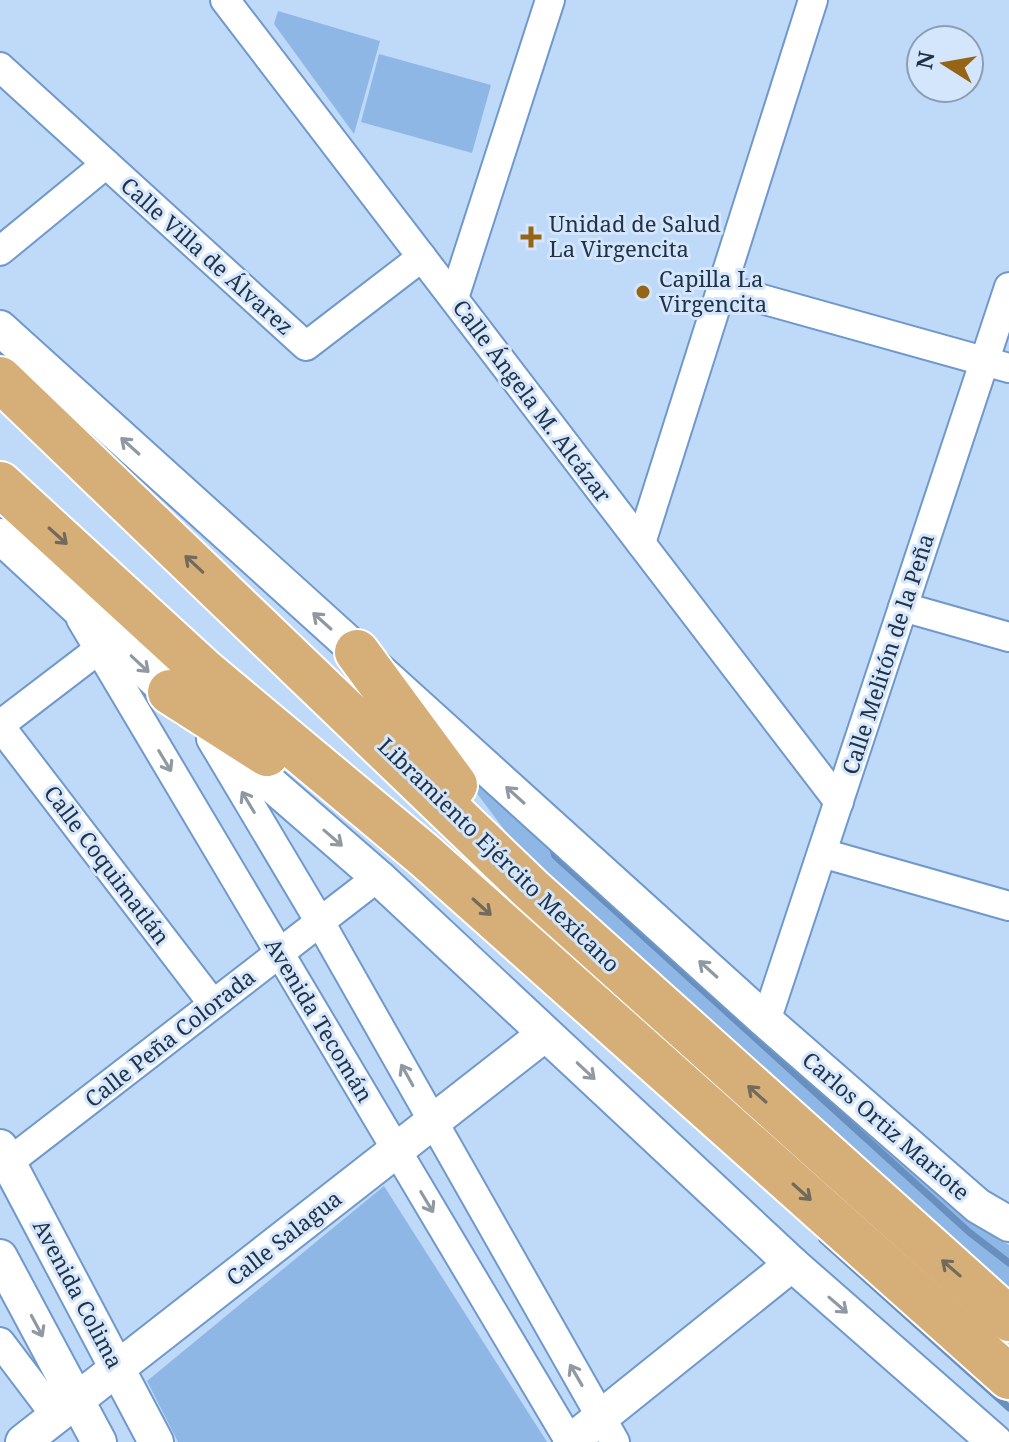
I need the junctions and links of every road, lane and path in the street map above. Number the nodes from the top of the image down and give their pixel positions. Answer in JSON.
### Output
{"nodes":[{"id":1,"x":225,"y":0,"type":"edge"},
{"id":2,"x":550,"y":0,"type":"edge"},
{"id":3,"x":813,"y":0,"type":"edge"},
{"id":4,"x":250,"y":12,"type":"edge"},
{"id":5,"x":0,"y":67,"type":"edge"},
{"id":6,"x":106,"y":164,"type":"junction"},
{"id":7,"x":0,"y":251,"type":"edge"},
{"id":8,"x":422,"y":257,"type":"junction"},
{"id":9,"x":1009,"y":287,"type":"edge"},
{"id":10,"x":722,"y":288,"type":"junction"},
{"id":11,"x":454,"y":298,"type":"junction"},
{"id":12,"x":0,"y":328,"type":"edge"},
{"id":13,"x":997,"y":365,"type":"edge"},
{"id":14,"x":0,"y":379,"type":"edge"},
{"id":15,"x":0,"y":484,"type":"edge"},
{"id":16,"x":0,"y":536,"type":"edge"},
{"id":17,"x":641,"y":543,"type":"junction"},
{"id":18,"x":68,"y":598,"type":"junction"},
{"id":19,"x":903,"y":607,"type":"junction"},
{"id":20,"x":1009,"y":637,"type":"edge"},
{"id":21,"x":98,"y":650,"type":"junction"},
{"id":22,"x":357,"y":652,"type":"junction"},
{"id":23,"x":187,"y":682,"type":"junction"},
{"id":24,"x":202,"y":724,"type":"junction"},
{"id":25,"x":0,"y":726,"type":"edge"},
{"id":26,"x":839,"y":802,"type":"junction"},
{"id":27,"x":822,"y":853,"type":"junction"},
{"id":28,"x":378,"y":877,"type":"junction"},
{"id":29,"x":532,"y":890,"type":"junction"},
{"id":30,"x":1009,"y":906,"type":"edge"},
{"id":31,"x":320,"y":922,"type":"junction"},
{"id":32,"x":280,"y":954,"type":"junction"},
{"id":33,"x":213,"y":1004,"type":"junction"},
{"id":34,"x":766,"y":1021,"type":"junction"},
{"id":35,"x":545,"y":1034,"type":"junction"},
{"id":36,"x":432,"y":1121,"type":"junction"},
{"id":37,"x":396,"y":1151,"type":"junction"},
{"id":38,"x":3,"y":1160,"type":"edge"},
{"id":39,"x":1009,"y":1224,"type":"edge"},
{"id":40,"x":0,"y":1257,"type":"edge"},
{"id":41,"x":792,"y":1264,"type":"junction"},
{"id":42,"x":1009,"y":1319,"type":"edge"},
{"id":43,"x":0,"y":1342,"type":"edge"},
{"id":44,"x":117,"y":1368,"type":"junction"},
{"id":45,"x":1009,"y":1377,"type":"edge"},
{"id":46,"x":67,"y":1408,"type":"junction"},
{"id":47,"x":608,"y":1429,"type":"edge"},
{"id":48,"x":23,"y":1442,"type":"edge"},
{"id":49,"x":99,"y":1442,"type":"edge"},
{"id":50,"x":156,"y":1442,"type":"edge"},
{"id":51,"x":570,"y":1442,"type":"edge"},
{"id":52,"x":995,"y":1442,"type":"edge"}],
"edges":[{"from":1,"to":4,"type":"street","name":"Calle Ángela M. Alcázar"},
{"from":2,"to":11,"type":"street"},
{"from":3,"to":10,"type":"street"},
{"from":4,"to":8,"type":"street","name":"Calle Ángela M. Alcázar"},
{"from":5,"to":6,"type":"street","name":"Calle Villa de Álvarez"},
{"from":6,"to":7,"type":"street"},
{"from":6,"to":8,"type":"street","name":"Calle Villa de Álvarez"},
{"from":8,"to":11,"type":"street","name":"Calle Ángela M. Alcázar"},
{"from":9,"to":13,"type":"street","name":"Calle Melitón de la Peña"},
{"from":10,"to":13,"type":"street"},
{"from":10,"to":17,"type":"street"},
{"from":11,"to":17,"type":"street","name":"Calle Ángela M. Alcázar"},
{"from":22,"to":12,"type":"street","one_way":true},
{"from":13,"to":19,"type":"street","name":"Calle Melitón de la Peña"},
{"from":29,"to":14,"type":"highway","name":"Libramiento Ejército Mexicano","one_way":true},
{"from":15,"to":23,"type":"highway","one_way":true},
{"from":16,"to":18,"type":"street"},
{"from":17,"to":26,"type":"street","name":"Calle Ángela M. Alcázar"},
{"from":18,"to":21,"type":"street","name":"Avenida Tecomán"},
{"from":18,"to":23,"type":"street","one_way":true},
{"from":19,"to":20,"type":"street"},
{"from":19,"to":26,"type":"street","name":"Calle Melitón de la Peña"},
{"from":21,"to":25,"type":"street"},
{"from":21,"to":32,"type":"street","name":"Avenida Tecomán","one_way":true},
{"from":22,"to":29,"type":"highway"},
{"from":34,"to":22,"type":"street","one_way":true},
{"from":23,"to":24,"type":"street"},
{"from":23,"to":45,"type":"highway","name":"Libramiento Ejército Mexicano","one_way":true},
{"from":24,"to":28,"type":"street","one_way":true},
{"from":31,"to":24,"type":"street","one_way":true},
{"from":25,"to":33,"type":"street","name":"Calle Coquimatlán"},
{"from":26,"to":27,"type":"street","name":"Calle Melitón de la Peña"},
{"from":27,"to":30,"type":"street"},
{"from":27,"to":34,"type":"street","name":"Calle Melitón de la Peña"},
{"from":28,"to":31,"type":"street","name":"Calle Peña Colorada"},
{"from":28,"to":35,"type":"street"},
{"from":42,"to":29,"type":"highway","name":"Libramiento Ejército Mexicano","one_way":true},
{"from":31,"to":32,"type":"street","name":"Calle Peña Colorada"},
{"from":36,"to":31,"type":"street","one_way":true},
{"from":32,"to":33,"type":"street","name":"Calle Peña Colorada"},
{"from":32,"to":37,"type":"street","name":"Avenida Tecomán"},
{"from":33,"to":38,"type":"street","name":"Calle Peña Colorada"},
{"from":34,"to":39,"type":"street","name":"Carlos Ortiz Mariote"},
{"from":35,"to":36,"type":"street","name":"Calle Salagua"},
{"from":35,"to":41,"type":"street","one_way":true},
{"from":36,"to":37,"type":"street","name":"Calle Salagua"},
{"from":47,"to":36,"type":"street","one_way":true},
{"from":37,"to":44,"type":"street","name":"Calle Salagua"},
{"from":37,"to":51,"type":"street","name":"Avenida Tecomán","one_way":true},
{"from":38,"to":44,"type":"street","name":"Avenida Colima"},
{"from":40,"to":46,"type":"street","one_way":true},
{"from":41,"to":47,"type":"street"},
{"from":41,"to":52,"type":"street","one_way":true},
{"from":43,"to":46,"type":"street"},
{"from":44,"to":46,"type":"street","name":"Calle Salagua"},
{"from":44,"to":50,"type":"street","name":"Avenida Colima"},
{"from":46,"to":48,"type":"street","name":"Calle Salagua"},
{"from":46,"to":49,"type":"street"},
{"from":47,"to":51,"type":"street"}]}
